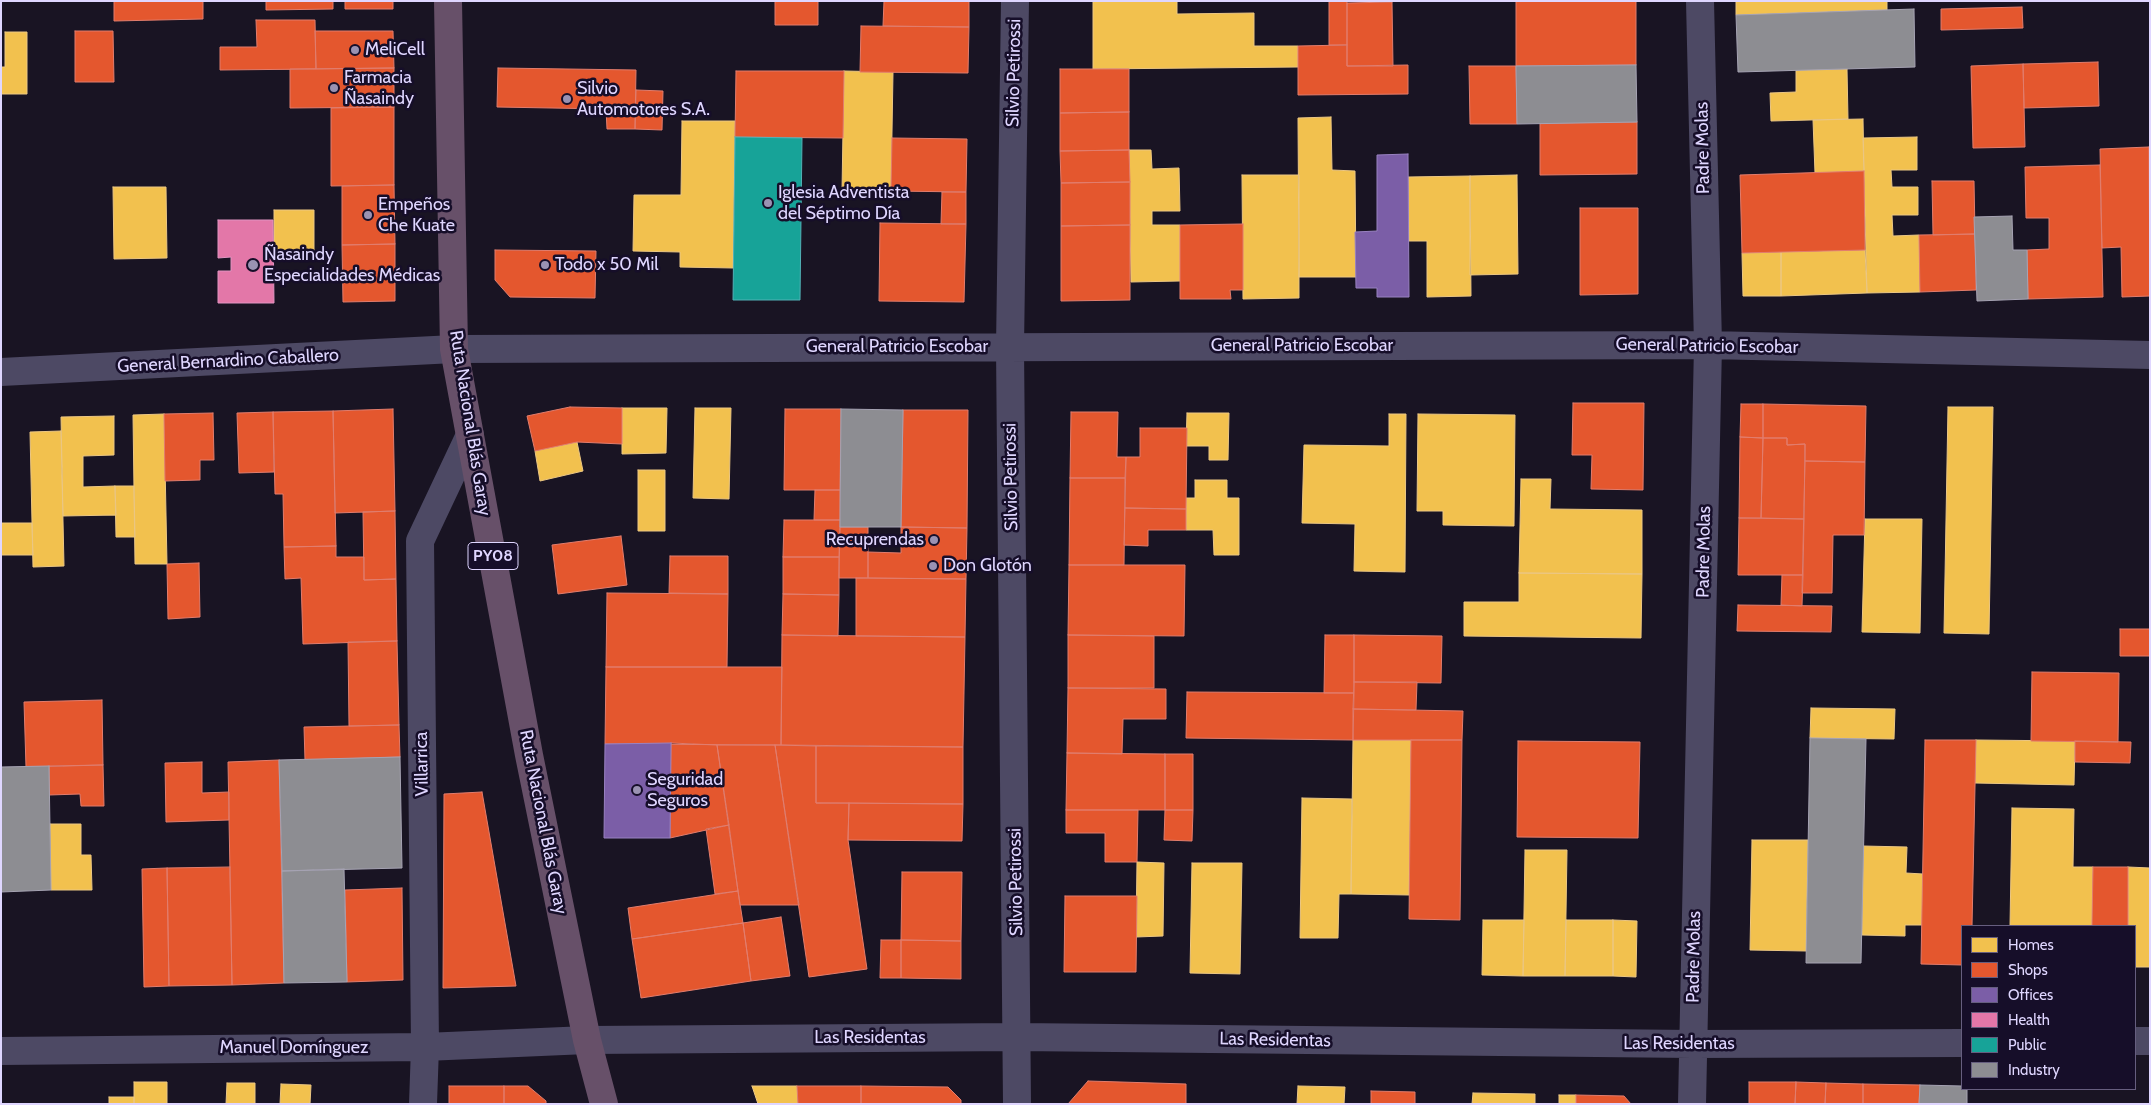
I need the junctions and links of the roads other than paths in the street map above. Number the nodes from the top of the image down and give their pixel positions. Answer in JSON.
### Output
{"nodes":[{"id":1,"x":448,"y":1,"type":"edge"},
{"id":2,"x":1015,"y":1,"type":"edge"},
{"id":3,"x":1700,"y":1,"type":"edge"},
{"id":4,"x":1708,"y":344,"type":"junction"},
{"id":5,"x":1010,"y":347,"type":"junction"},
{"id":6,"x":454,"y":349,"type":"junction"},
{"id":7,"x":2150,"y":354,"type":"edge"},
{"id":8,"x":1,"y":372,"type":"edge"},
{"id":9,"x":470,"y":435,"type":"junction"},
{"id":10,"x":1018,"y":1037,"type":"junction"},
{"id":11,"x":587,"y":1040,"type":"junction"},
{"id":12,"x":2150,"y":1041,"type":"edge"},
{"id":13,"x":2136,"y":1042,"type":"edge"},
{"id":14,"x":1961,"y":1043,"type":"edge"},
{"id":15,"x":1692,"y":1044,"type":"junction"},
{"id":16,"x":425,"y":1048,"type":"junction"},
{"id":17,"x":1,"y":1051,"type":"edge"},
{"id":18,"x":423,"y":1104,"type":"edge"},
{"id":19,"x":604,"y":1104,"type":"edge"},
{"id":20,"x":1017,"y":1104,"type":"edge"},
{"id":21,"x":1692,"y":1104,"type":"edge"}],
"edges":[{"from":1,"to":6,"type":"highway","name":"Ruta Nacional Blás Garay","number":"PY08"},
{"from":2,"to":5,"type":"street","name":"Silvio Petirossi"},
{"from":3,"to":4,"type":"street","name":"Padre Molas"},
{"from":4,"to":5,"type":"street","name":"General Patricio Escobar"},
{"from":4,"to":7,"type":"street","name":"General Patricio Escobar"},
{"from":4,"to":15,"type":"street","name":"Padre Molas"},
{"from":5,"to":6,"type":"street","name":"General Patricio Escobar"},
{"from":5,"to":10,"type":"street","name":"Silvio Petirossi"},
{"from":6,"to":8,"type":"street","name":"General Bernardino Caballero"},
{"from":6,"to":9,"type":"highway","name":"Ruta Nacional Blás Garay","number":"PY08"},
{"from":9,"to":11,"type":"highway","name":"Ruta Nacional Blás Garay","number":"PY08"},
{"from":9,"to":16,"type":"street","name":"Villarrica"},
{"from":10,"to":11,"type":"street","name":"Las Residentas"},
{"from":10,"to":15,"type":"street","name":"Las Residentas"},
{"from":10,"to":20,"type":"street","name":"Silvio Petirossi"},
{"from":11,"to":16,"type":"street","name":"Manuel Domínguez"},
{"from":11,"to":19,"type":"highway","name":"Ruta Nacional Blás Garay","number":"PY08"},
{"from":12,"to":13,"type":"street"},
{"from":14,"to":15,"type":"street","name":"Las Residentas"},
{"from":15,"to":21,"type":"street","name":"Padre Molas"},
{"from":16,"to":17,"type":"street","name":"Manuel Domínguez"},
{"from":16,"to":18,"type":"street","name":"Villarrica"}]}
